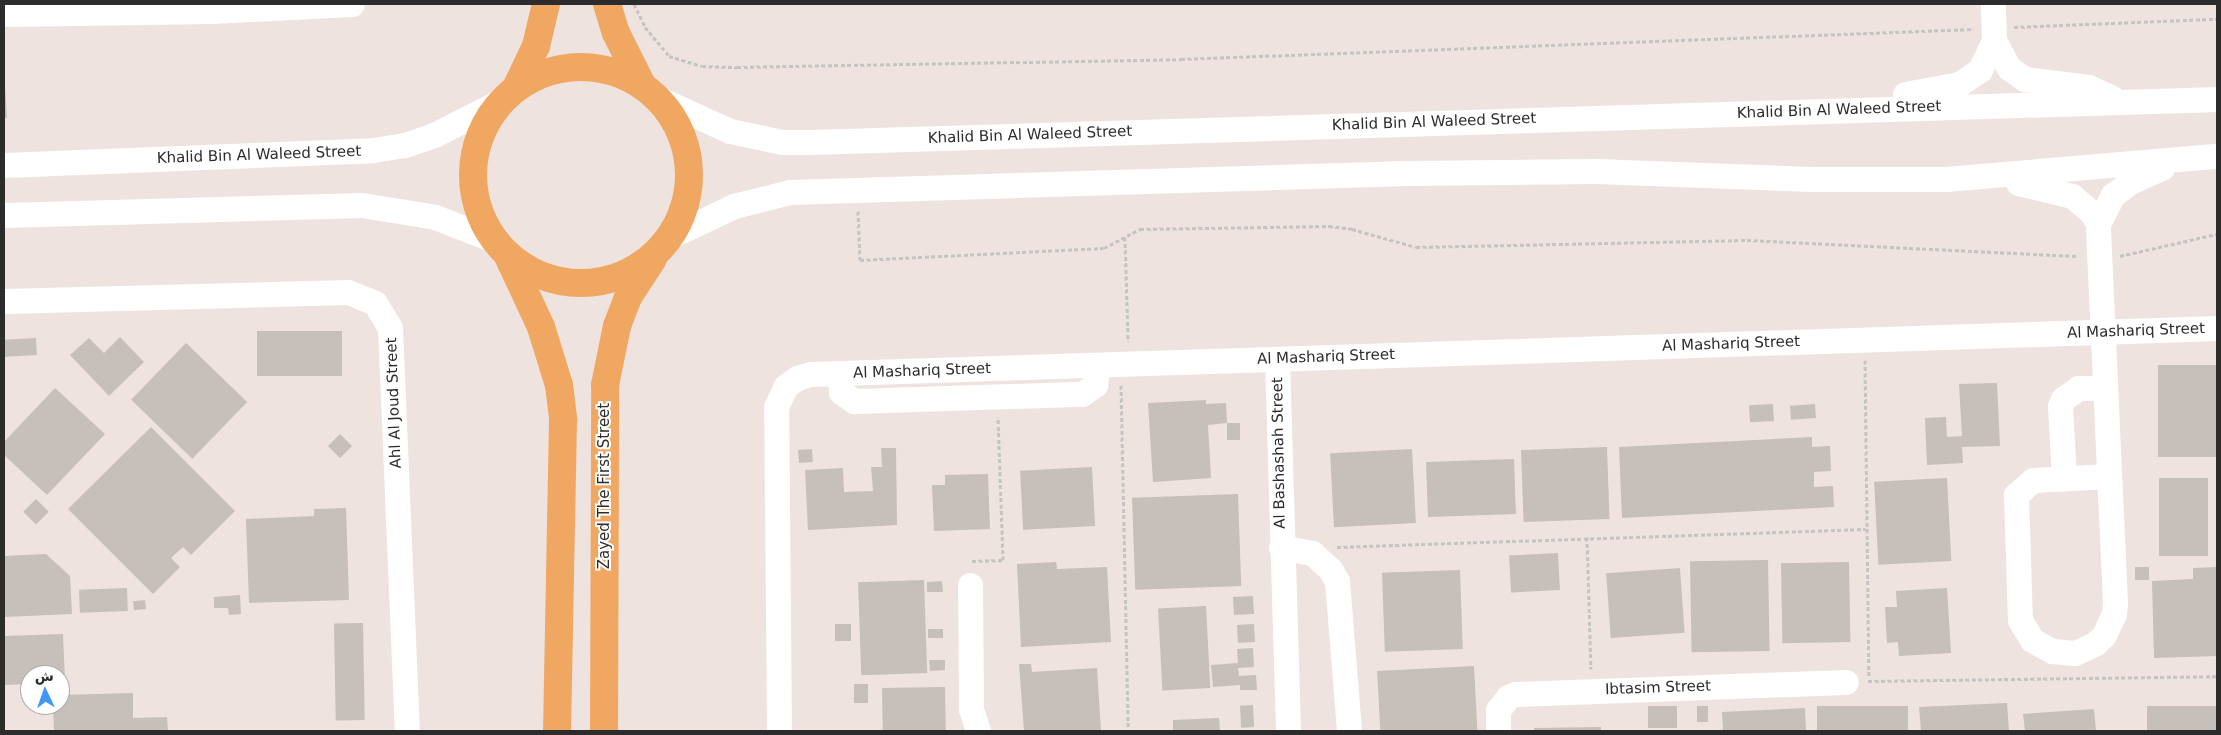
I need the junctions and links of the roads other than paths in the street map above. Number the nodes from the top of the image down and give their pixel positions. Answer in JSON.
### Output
{"nodes":[{"id":1,"x":352,"y":4,"type":"edge"},
{"id":2,"x":546,"y":4,"type":"edge"},
{"id":3,"x":607,"y":4,"type":"edge"},
{"id":4,"x":1993,"y":4,"type":"edge"},
{"id":5,"x":4,"y":14,"type":"edge"},
{"id":6,"x":1994,"y":34,"type":"junction"},
{"id":7,"x":650,"y":91,"type":"junction"},
{"id":8,"x":509,"y":94,"type":"junction"},
{"id":9,"x":2217,"y":99,"type":"edge"},
{"id":10,"x":2121,"y":102,"type":"junction"},
{"id":11,"x":1863,"y":109,"type":"junction"},
{"id":12,"x":2217,"y":156,"type":"edge"},
{"id":13,"x":2182,"y":159,"type":"junction"},
{"id":14,"x":4,"y":164,"type":"edge"},
{"id":15,"x":1986,"y":177,"type":"junction"},
{"id":16,"x":4,"y":215,"type":"edge"},
{"id":17,"x":2098,"y":224,"type":"junction"},
{"id":18,"x":664,"y":244,"type":"junction"},
{"id":19,"x":501,"y":247,"type":"junction"},
{"id":20,"x":4,"y":301,"type":"edge"},
{"id":21,"x":2217,"y":328,"type":"edge"},
{"id":22,"x":2103,"y":332,"type":"junction"},
{"id":23,"x":1277,"y":359,"type":"junction"},
{"id":24,"x":1097,"y":365,"type":"junction"},
{"id":25,"x":840,"y":373,"type":"junction"},
{"id":26,"x":2105,"y":388,"type":"junction"},
{"id":27,"x":2109,"y":476,"type":"junction"},
{"id":28,"x":2064,"y":478,"type":"junction"},
{"id":29,"x":1281,"y":547,"type":"junction"},
{"id":30,"x":970,"y":586,"type":"road end"},
{"id":31,"x":1858,"y":682,"type":"road end"},
{"id":32,"x":407,"y":731,"type":"edge"},
{"id":33,"x":557,"y":731,"type":"edge"},
{"id":34,"x":604,"y":731,"type":"edge"},
{"id":35,"x":779,"y":731,"type":"edge"},
{"id":36,"x":978,"y":731,"type":"edge"},
{"id":37,"x":1288,"y":731,"type":"edge"},
{"id":38,"x":1349,"y":731,"type":"edge"},
{"id":39,"x":1498,"y":731,"type":"edge"}],
"edges":[{"from":1,"to":5,"type":"street"},
{"from":2,"to":8,"type":"main road"},
{"from":3,"to":7,"type":"main road"},
{"from":4,"to":6,"type":"street"},
{"from":6,"to":10,"type":"street"},
{"from":6,"to":11,"type":"street"},
{"from":7,"to":8,"type":"main road"},
{"from":7,"to":11,"type":"street","name":"Khalid Bin Al Waleed Street"},
{"from":7,"to":18,"type":"main road","name":"Zayed The First Street"},
{"from":8,"to":14,"type":"street","name":"Khalid Bin Al Waleed Street"},
{"from":8,"to":19,"type":"main road"},
{"from":9,"to":10,"type":"street","name":"Khalid Bin Al Waleed Street"},
{"from":10,"to":11,"type":"street","name":"Khalid Bin Al Waleed Street"},
{"from":12,"to":13,"type":"street"},
{"from":13,"to":15,"type":"street"},
{"from":13,"to":17,"type":"street"},
{"from":15,"to":17,"type":"street"},
{"from":15,"to":18,"type":"street"},
{"from":16,"to":19,"type":"street"},
{"from":17,"to":22,"type":"street"},
{"from":18,"to":19,"type":"main road"},
{"from":18,"to":34,"type":"main road","name":"Zayed The First Street"},
{"from":19,"to":33,"type":"main road"},
{"from":20,"to":32,"type":"street","name":"Ahl Al Joud Street"},
{"from":21,"to":22,"type":"street","name":"Al Mashariq Street"},
{"from":22,"to":23,"type":"street","name":"Al Mashariq Street"},
{"from":22,"to":26,"type":"street"},
{"from":23,"to":24,"type":"street","name":"Al Mashariq Street"},
{"from":23,"to":29,"type":"street","name":"Al Bashashah Street"},
{"from":24,"to":25,"type":"street","name":"Al Mashariq Street"},
{"from":24,"to":25,"type":"street"},
{"from":25,"to":35,"type":"street","name":"Al Mashariq Street"},
{"from":26,"to":27,"type":"street"},
{"from":26,"to":28,"type":"street"},
{"from":27,"to":28,"type":"street"},
{"from":27,"to":28,"type":"street"},
{"from":29,"to":37,"type":"street","name":"Al Bashashah Street"},
{"from":29,"to":38,"type":"street","name":"Al Bashashah Street"},
{"from":30,"to":36,"type":"street"},
{"from":31,"to":39,"type":"street","name":"Ibtasim Street"}]}
